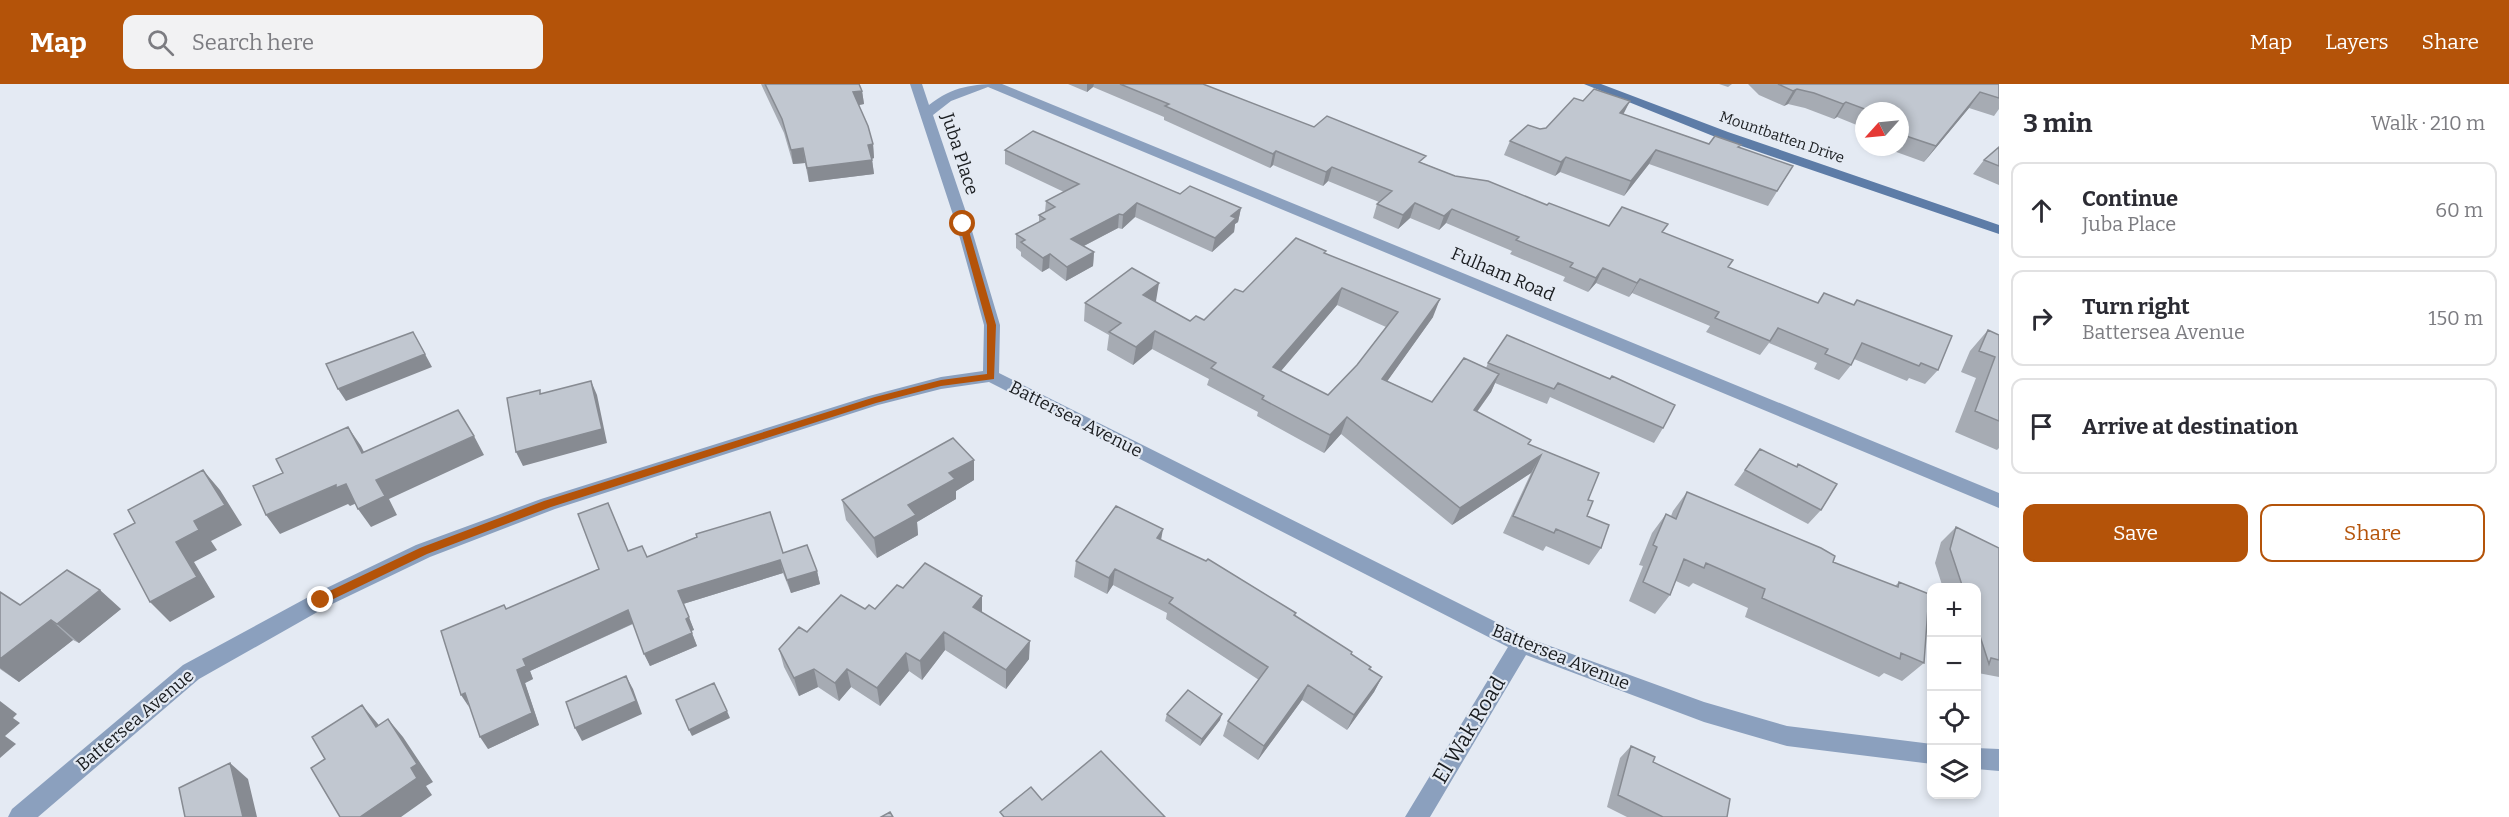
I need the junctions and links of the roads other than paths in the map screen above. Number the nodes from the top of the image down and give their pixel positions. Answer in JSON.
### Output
{"nodes":[{"id":1,"x":916,"y":84,"type":"edge"},
{"id":2,"x":985,"y":84,"type":"edge"},
{"id":3,"x":991,"y":84,"type":"edge"},
{"id":4,"x":1590,"y":84,"type":"edge"},
{"id":5,"x":926,"y":114,"type":"junction"},
{"id":6,"x":1999,"y":230,"type":"edge"},
{"id":7,"x":991,"y":376,"type":"junction"},
{"id":8,"x":1999,"y":501,"type":"edge"},
{"id":9,"x":1521,"y":644,"type":"junction"},
{"id":10,"x":1927,"y":753,"type":"edge"},
{"id":11,"x":1981,"y":758,"type":"edge"},
{"id":12,"x":1999,"y":760,"type":"edge"},
{"id":13,"x":20,"y":817,"type":"edge"},
{"id":14,"x":1417,"y":817,"type":"edge"}],
"edges":[{"from":1,"to":5,"type":"street","name":"Juba Place"},
{"from":2,"to":5,"type":"street"},
{"from":3,"to":8,"type":"street","name":"Fulham Road"},
{"from":4,"to":6,"type":"main road","name":"Mountbatten Drive"},
{"from":5,"to":7,"type":"street","name":"Juba Place"},
{"from":7,"to":9,"type":"street","name":"Battersea Avenue"},
{"from":7,"to":13,"type":"street","name":"Battersea Avenue"},
{"from":9,"to":10,"type":"street","name":"Battersea Avenue"},
{"from":9,"to":14,"type":"street","name":"El Wak Road"},
{"from":11,"to":12,"type":"street"}]}
